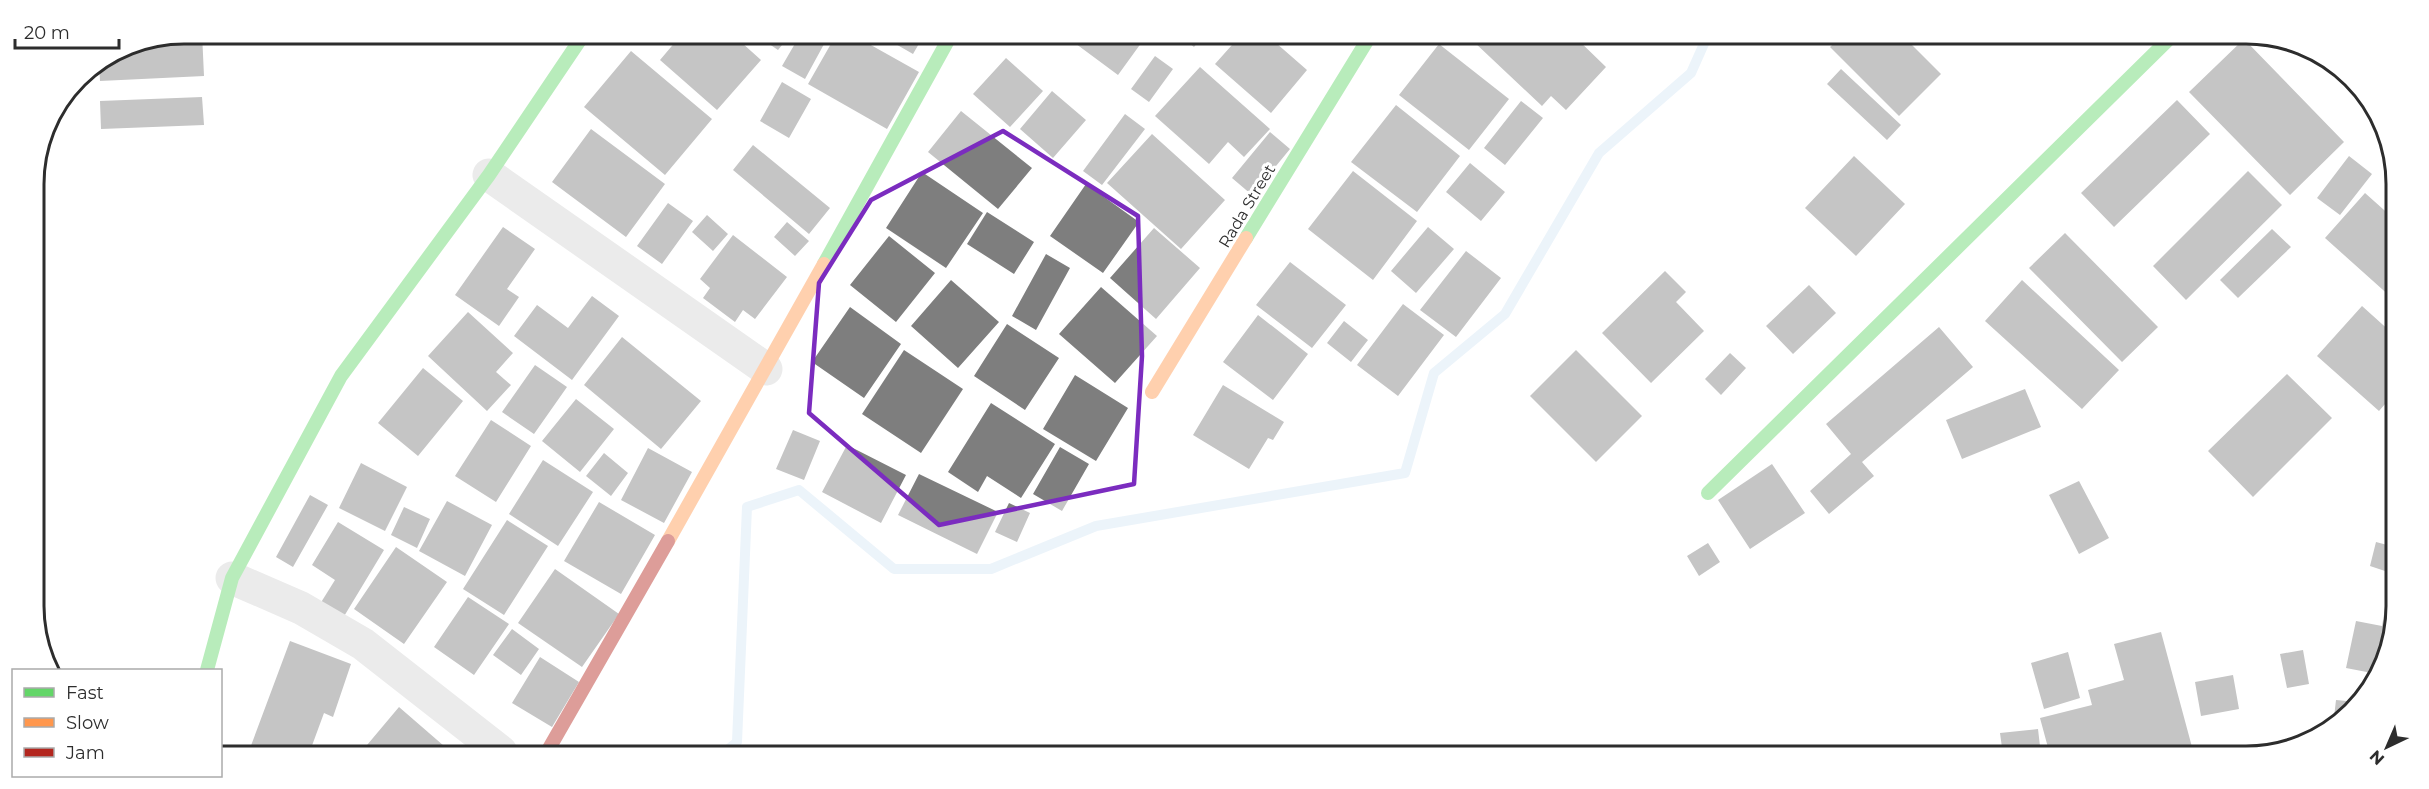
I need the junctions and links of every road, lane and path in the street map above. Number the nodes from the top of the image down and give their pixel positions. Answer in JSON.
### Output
{"nodes":[{"id":1,"x":577,"y":44,"type":"edge"},
{"id":2,"x":946,"y":44,"type":"edge"},
{"id":3,"x":1365,"y":44,"type":"edge"},
{"id":4,"x":2164,"y":44,"type":"edge"},
{"id":5,"x":489,"y":175,"type":"junction"},
{"id":6,"x":766,"y":369,"type":"junction"},
{"id":7,"x":1152,"y":392,"type":"dead end"},
{"id":8,"x":1708,"y":493,"type":"dead end"},
{"id":9,"x":232,"y":578,"type":"junction"},
{"id":10,"x":207,"y":669,"type":"edge"},
{"id":11,"x":493,"y":746,"type":"edge"},
{"id":12,"x":551,"y":746,"type":"edge"}],
"edges":[{"from":1,"to":5,"type":"street"},
{"from":2,"to":6,"type":"street"},
{"from":3,"to":7,"type":"street","name":"Rada Street"},
{"from":4,"to":8,"type":"street"},
{"from":5,"to":6,"type":"street"},
{"from":5,"to":9,"type":"street"},
{"from":6,"to":12,"type":"street"},
{"from":9,"to":10,"type":"street"},
{"from":9,"to":11,"type":"street"}]}
